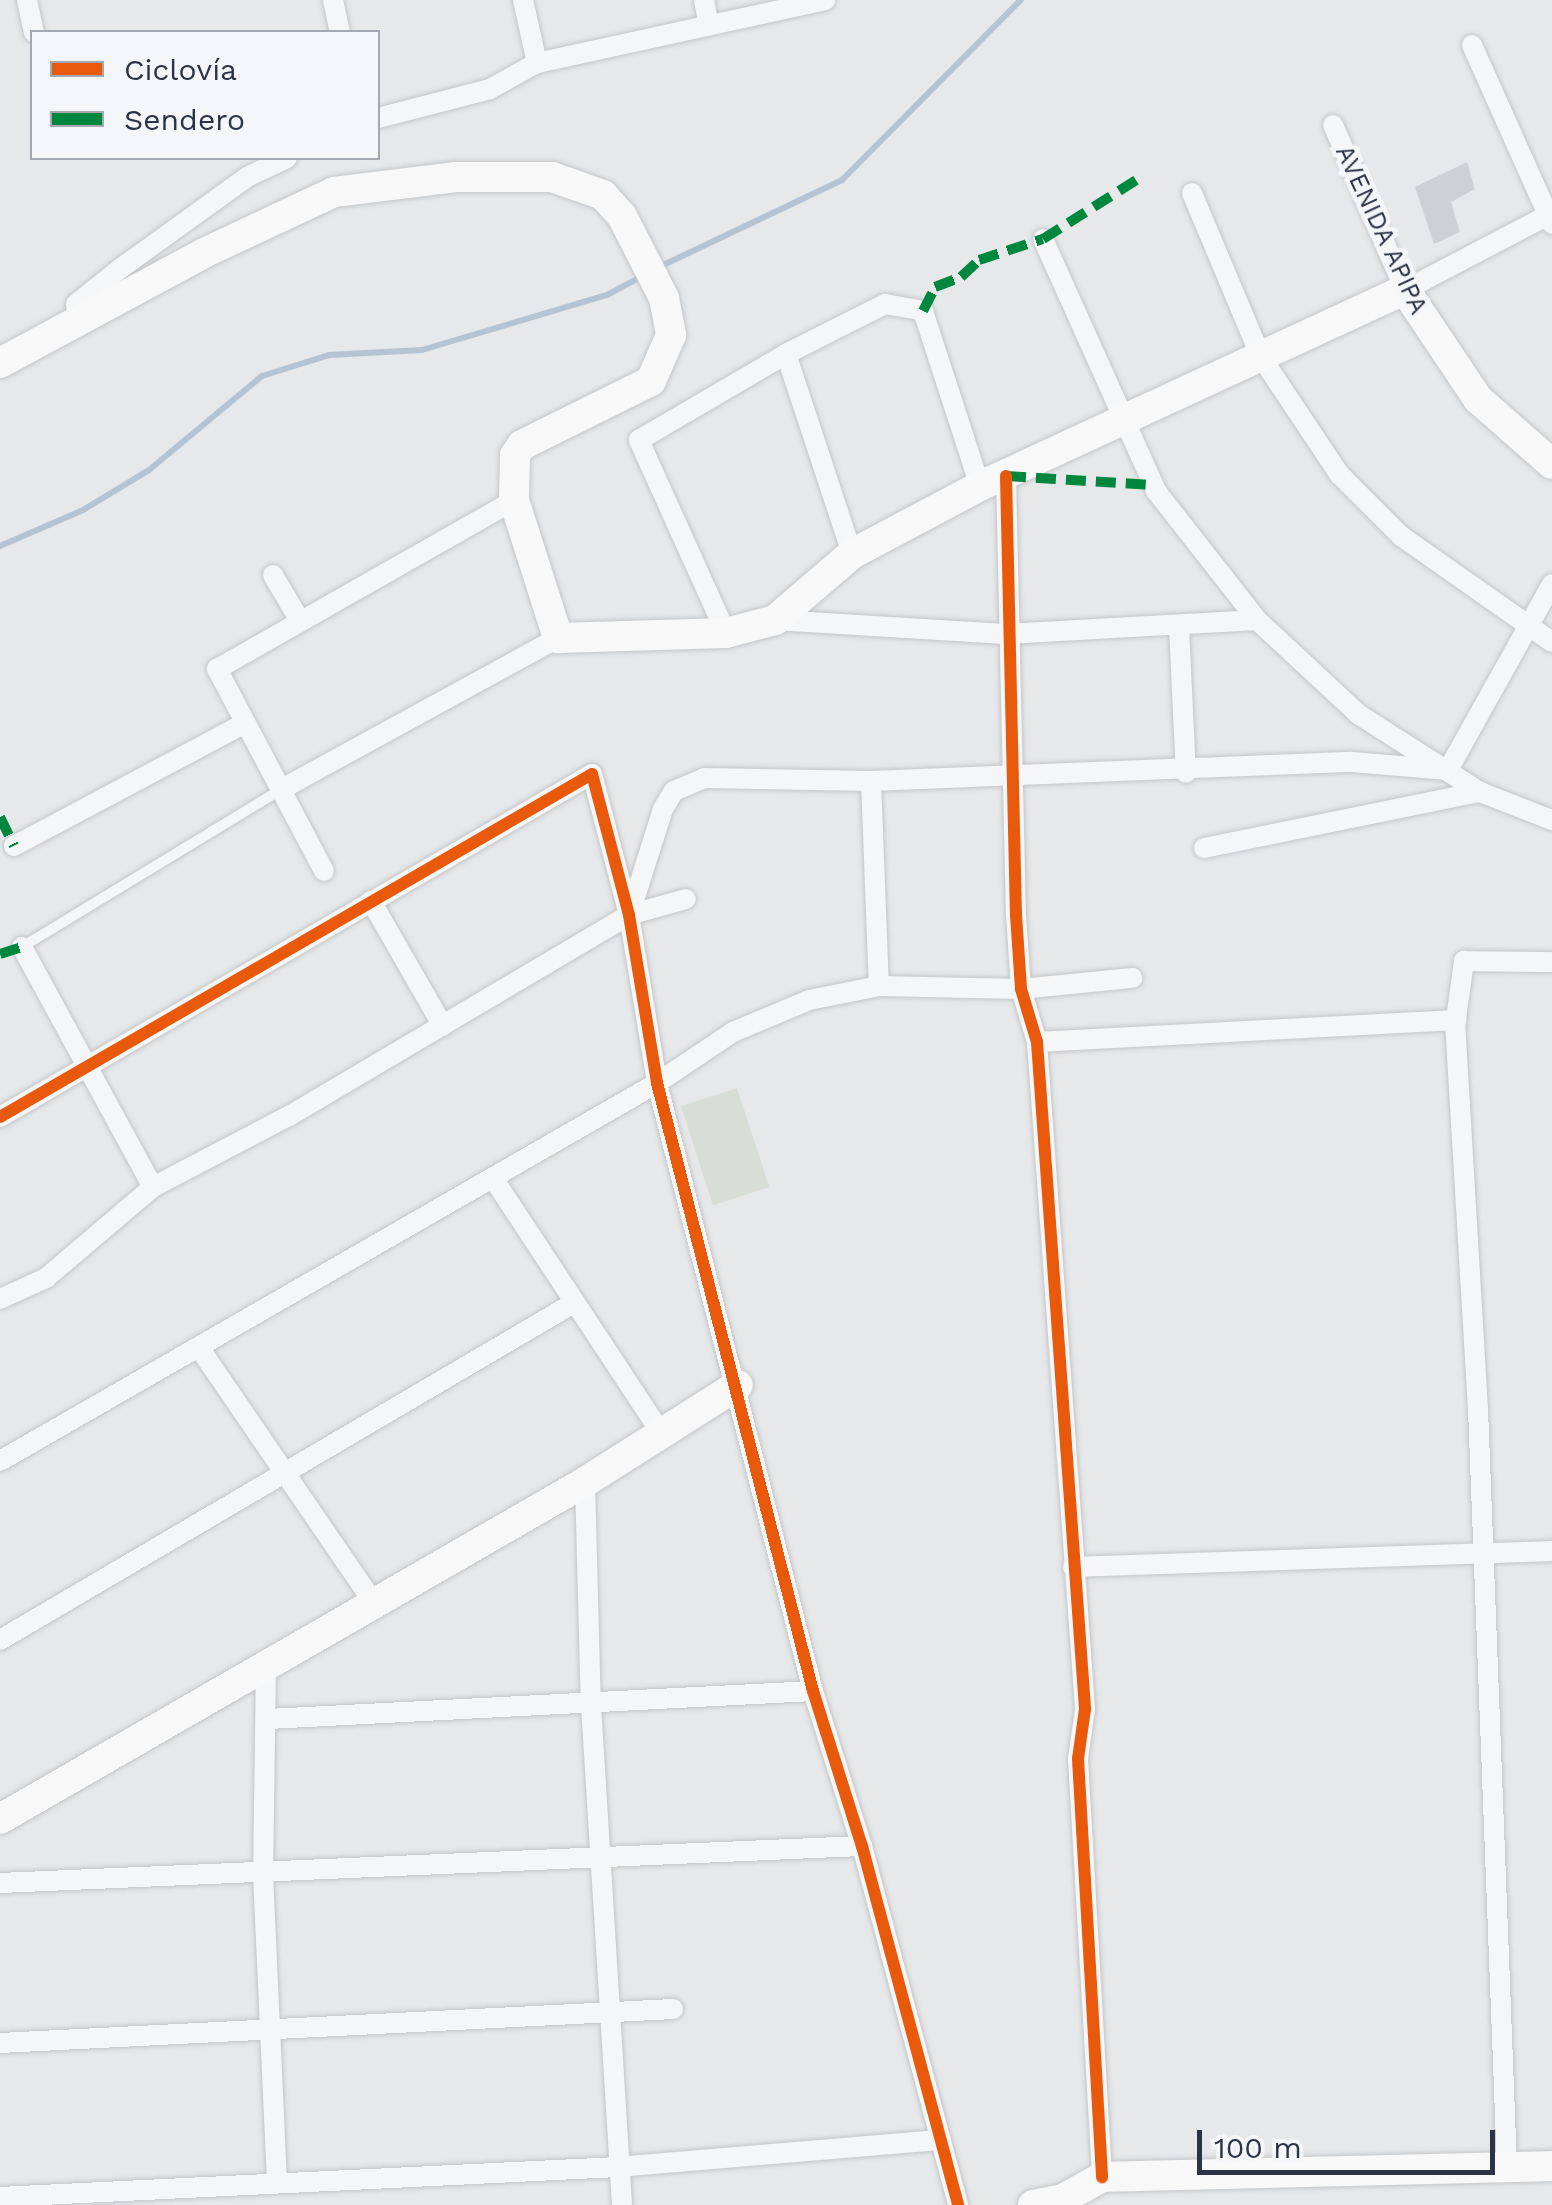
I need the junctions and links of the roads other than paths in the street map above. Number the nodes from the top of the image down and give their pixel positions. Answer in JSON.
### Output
{"nodes":[{"id":1,"x":27,"y":0,"type":"edge"},
{"id":2,"x":333,"y":0,"type":"edge"},
{"id":3,"x":523,"y":0,"type":"edge"},
{"id":4,"x":704,"y":0,"type":"edge"},
{"id":5,"x":825,"y":0,"type":"edge"},
{"id":6,"x":709,"y":26,"type":"junction"},
{"id":7,"x":34,"y":30,"type":"edge"},
{"id":8,"x":340,"y":30,"type":"edge"},
{"id":9,"x":1472,"y":45,"type":"dead end"},
{"id":10,"x":537,"y":64,"type":"junction"},
{"id":11,"x":380,"y":117,"type":"edge"},
{"id":12,"x":1333,"y":126,"type":"dead end"},
{"id":13,"x":283,"y":160,"type":"edge"},
{"id":14,"x":1192,"y":193,"type":"dead end"},
{"id":15,"x":1550,"y":217,"type":"edge"},
{"id":16,"x":1043,"y":239,"type":"dead end"},
{"id":17,"x":1405,"y":290,"type":"junction"},
{"id":18,"x":78,"y":320,"type":"junction"},
{"id":19,"x":786,"y":354,"type":"junction"},
{"id":20,"x":1260,"y":356,"type":"junction"},
{"id":21,"x":0,"y":363,"type":"edge"},
{"id":22,"x":1122,"y":420,"type":"junction"},
{"id":23,"x":1552,"y":464,"type":"edge"},
{"id":24,"x":993,"y":481,"type":"junction"},
{"id":25,"x":514,"y":500,"type":"junction"},
{"id":26,"x":852,"y":554,"type":"junction"},
{"id":27,"x":273,"y":575,"type":"dead end"},
{"id":28,"x":1552,"y":584,"type":"edge"},
{"id":29,"x":775,"y":620,"type":"junction"},
{"id":30,"x":1257,"y":620,"type":"junction"},
{"id":31,"x":300,"y":622,"type":"junction"},
{"id":32,"x":1179,"y":627,"type":"junction"},
{"id":33,"x":1526,"y":630,"type":"junction"},
{"id":34,"x":726,"y":633,"type":"junction"},
{"id":35,"x":1006,"y":634,"type":"junction"},
{"id":36,"x":558,"y":638,"type":"junction"},
{"id":37,"x":1552,"y":642,"type":"edge"},
{"id":38,"x":244,"y":724,"type":"junction"},
{"id":39,"x":1448,"y":770,"type":"junction"},
{"id":40,"x":1186,"y":773,"type":"junction"},
{"id":41,"x":1010,"y":777,"type":"junction"},
{"id":42,"x":871,"y":781,"type":"junction"},
{"id":43,"x":280,"y":790,"type":"junction"},
{"id":44,"x":1480,"y":792,"type":"junction"},
{"id":45,"x":1552,"y":820,"type":"edge"},
{"id":46,"x":14,"y":846,"type":"dead end"},
{"id":47,"x":1204,"y":848,"type":"dead end"},
{"id":48,"x":324,"y":871,"type":"dead end"},
{"id":49,"x":686,"y":899,"type":"dead end"},
{"id":50,"x":371,"y":901,"type":"junction"},
{"id":51,"x":629,"y":915,"type":"junction"},
{"id":52,"x":22,"y":946,"type":"joint"},
{"id":53,"x":1552,"y":962,"type":"edge"},
{"id":54,"x":1132,"y":978,"type":"dead end"},
{"id":55,"x":879,"y":986,"type":"junction"},
{"id":56,"x":1021,"y":989,"type":"junction"},
{"id":57,"x":1456,"y":1020,"type":"junction"},
{"id":58,"x":444,"y":1026,"type":"junction"},
{"id":59,"x":1037,"y":1042,"type":"junction"},
{"id":60,"x":90,"y":1066,"type":"junction"},
{"id":61,"x":657,"y":1083,"type":"junction"},
{"id":62,"x":0,"y":1117,"type":"edge"},
{"id":63,"x":493,"y":1178,"type":"junction"},
{"id":64,"x":152,"y":1186,"type":"junction"},
{"id":65,"x":0,"y":1299,"type":"edge"},
{"id":66,"x":572,"y":1304,"type":"junction"},
{"id":67,"x":200,"y":1350,"type":"junction"},
{"id":68,"x":738,"y":1385,"type":"junction"},
{"id":69,"x":661,"y":1433,"type":"junction"},
{"id":70,"x":0,"y":1462,"type":"edge"},
{"id":71,"x":281,"y":1474,"type":"junction"},
{"id":72,"x":584,"y":1482,"type":"junction"},
{"id":73,"x":1552,"y":1551,"type":"edge"},
{"id":74,"x":1480,"y":1554,"type":"junction"},
{"id":75,"x":1073,"y":1567,"type":"junction"},
{"id":76,"x":374,"y":1603,"type":"junction"},
{"id":77,"x":0,"y":1640,"type":"edge"},
{"id":78,"x":266,"y":1664,"type":"junction"},
{"id":79,"x":814,"y":1691,"type":"junction"},
{"id":80,"x":590,"y":1704,"type":"junction"},
{"id":81,"x":268,"y":1719,"type":"junction"},
{"id":82,"x":0,"y":1819,"type":"edge"},
{"id":83,"x":862,"y":1846,"type":"junction"},
{"id":84,"x":602,"y":1856,"type":"junction"},
{"id":85,"x":263,"y":1874,"type":"junction"},
{"id":86,"x":0,"y":1883,"type":"edge"},
{"id":87,"x":673,"y":2008,"type":"dead end"},
{"id":88,"x":612,"y":2012,"type":"junction"},
{"id":89,"x":274,"y":2027,"type":"junction"},
{"id":90,"x":0,"y":2043,"type":"edge"},
{"id":91,"x":941,"y":2140,"type":"junction"},
{"id":92,"x":1552,"y":2166,"type":"edge"},
{"id":93,"x":618,"y":2167,"type":"junction"},
{"id":94,"x":1507,"y":2167,"type":"junction"},
{"id":95,"x":1102,"y":2177,"type":"junction"},
{"id":96,"x":277,"y":2183,"type":"junction"},
{"id":97,"x":0,"y":2197,"type":"edge"},
{"id":98,"x":622,"y":2205,"type":"edge"},
{"id":99,"x":958,"y":2205,"type":"edge"},
{"id":100,"x":1033,"y":2205,"type":"edge"}],
"edges":[{"from":1,"to":7,"type":"street"},
{"from":2,"to":8,"type":"street"},
{"from":3,"to":10,"type":"street"},
{"from":4,"to":6,"type":"street"},
{"from":5,"to":6,"type":"street"},
{"from":6,"to":10,"type":"street"},
{"from":9,"to":15,"type":"street"},
{"from":10,"to":11,"type":"street"},
{"from":12,"to":17,"type":"street","name":"AVENIDA APIPA"},
{"from":13,"to":18,"type":"street"},
{"from":14,"to":20,"type":"street"},
{"from":15,"to":17,"type":"street"},
{"from":16,"to":22,"type":"street"},
{"from":17,"to":20,"type":"street"},
{"from":17,"to":23,"type":"street","name":"AVENIDA APIPA"},
{"from":18,"to":21,"type":"street"},
{"from":18,"to":25,"type":"street"},
{"from":19,"to":24,"type":"street"},
{"from":19,"to":26,"type":"street"},
{"from":19,"to":34,"type":"street"},
{"from":20,"to":22,"type":"street"},
{"from":20,"to":33,"type":"street"},
{"from":22,"to":24,"type":"street"},
{"from":22,"to":30,"type":"street"},
{"from":24,"to":26,"type":"street"},
{"from":24,"to":35,"type":"street"},
{"from":25,"to":31,"type":"street"},
{"from":25,"to":36,"type":"street"},
{"from":26,"to":29,"type":"street"},
{"from":27,"to":31,"type":"street"},
{"from":28,"to":33,"type":"street"},
{"from":29,"to":34,"type":"street"},
{"from":29,"to":35,"type":"street"},
{"from":30,"to":32,"type":"street"},
{"from":30,"to":39,"type":"street"},
{"from":31,"to":38,"type":"street"},
{"from":32,"to":35,"type":"street"},
{"from":32,"to":40,"type":"street"},
{"from":33,"to":37,"type":"street"},
{"from":33,"to":39,"type":"street"},
{"from":34,"to":36,"type":"street"},
{"from":35,"to":41,"type":"street"},
{"from":36,"to":43,"type":"street"},
{"from":38,"to":43,"type":"street"},
{"from":38,"to":46,"type":"street"},
{"from":39,"to":40,"type":"street"},
{"from":39,"to":44,"type":"street"},
{"from":40,"to":41,"type":"street"},
{"from":41,"to":42,"type":"street"},
{"from":41,"to":56,"type":"street"},
{"from":42,"to":51,"type":"street"},
{"from":42,"to":55,"type":"street"},
{"from":43,"to":48,"type":"street"},
{"from":43,"to":52,"type":"lane"},
{"from":44,"to":45,"type":"street"},
{"from":44,"to":47,"type":"street"},
{"from":49,"to":51,"type":"street"},
{"from":50,"to":51,"type":"street"},
{"from":50,"to":58,"type":"street"},
{"from":50,"to":60,"type":"street"},
{"from":51,"to":58,"type":"street"},
{"from":51,"to":61,"type":"street"},
{"from":52,"to":60,"type":"street"},
{"from":53,"to":57,"type":"street"},
{"from":54,"to":56,"type":"street"},
{"from":55,"to":56,"type":"street"},
{"from":55,"to":61,"type":"street"},
{"from":56,"to":59,"type":"street"},
{"from":57,"to":59,"type":"street"},
{"from":57,"to":74,"type":"street"},
{"from":58,"to":64,"type":"street"},
{"from":59,"to":75,"type":"street"},
{"from":60,"to":62,"type":"street"},
{"from":60,"to":64,"type":"street"},
{"from":61,"to":63,"type":"street"},
{"from":61,"to":68,"type":"street"},
{"from":63,"to":66,"type":"street"},
{"from":63,"to":67,"type":"street"},
{"from":64,"to":65,"type":"street"},
{"from":66,"to":69,"type":"street"},
{"from":66,"to":71,"type":"street"},
{"from":67,"to":70,"type":"street"},
{"from":67,"to":71,"type":"street"},
{"from":68,"to":69,"type":"street"},
{"from":68,"to":79,"type":"street"},
{"from":69,"to":72,"type":"street"},
{"from":71,"to":76,"type":"street"},
{"from":71,"to":77,"type":"street"},
{"from":72,"to":76,"type":"street"},
{"from":72,"to":80,"type":"street"},
{"from":73,"to":74,"type":"street"},
{"from":74,"to":75,"type":"street"},
{"from":74,"to":94,"type":"street"},
{"from":75,"to":95,"type":"street"},
{"from":76,"to":78,"type":"street"},
{"from":78,"to":81,"type":"street"},
{"from":78,"to":82,"type":"street"},
{"from":79,"to":80,"type":"street"},
{"from":79,"to":83,"type":"street"},
{"from":80,"to":81,"type":"street"},
{"from":80,"to":84,"type":"street"},
{"from":81,"to":85,"type":"street"},
{"from":83,"to":84,"type":"street"},
{"from":83,"to":91,"type":"street"},
{"from":84,"to":85,"type":"street"},
{"from":84,"to":88,"type":"street"},
{"from":85,"to":86,"type":"street"},
{"from":85,"to":89,"type":"street"},
{"from":87,"to":88,"type":"street"},
{"from":88,"to":89,"type":"street"},
{"from":88,"to":93,"type":"street"},
{"from":89,"to":90,"type":"street"},
{"from":89,"to":96,"type":"street"},
{"from":91,"to":93,"type":"street"},
{"from":91,"to":99,"type":"street"},
{"from":92,"to":94,"type":"street"},
{"from":93,"to":96,"type":"street"},
{"from":93,"to":98,"type":"street"},
{"from":94,"to":95,"type":"street"},
{"from":95,"to":100,"type":"street"},
{"from":96,"to":97,"type":"street"}]}
